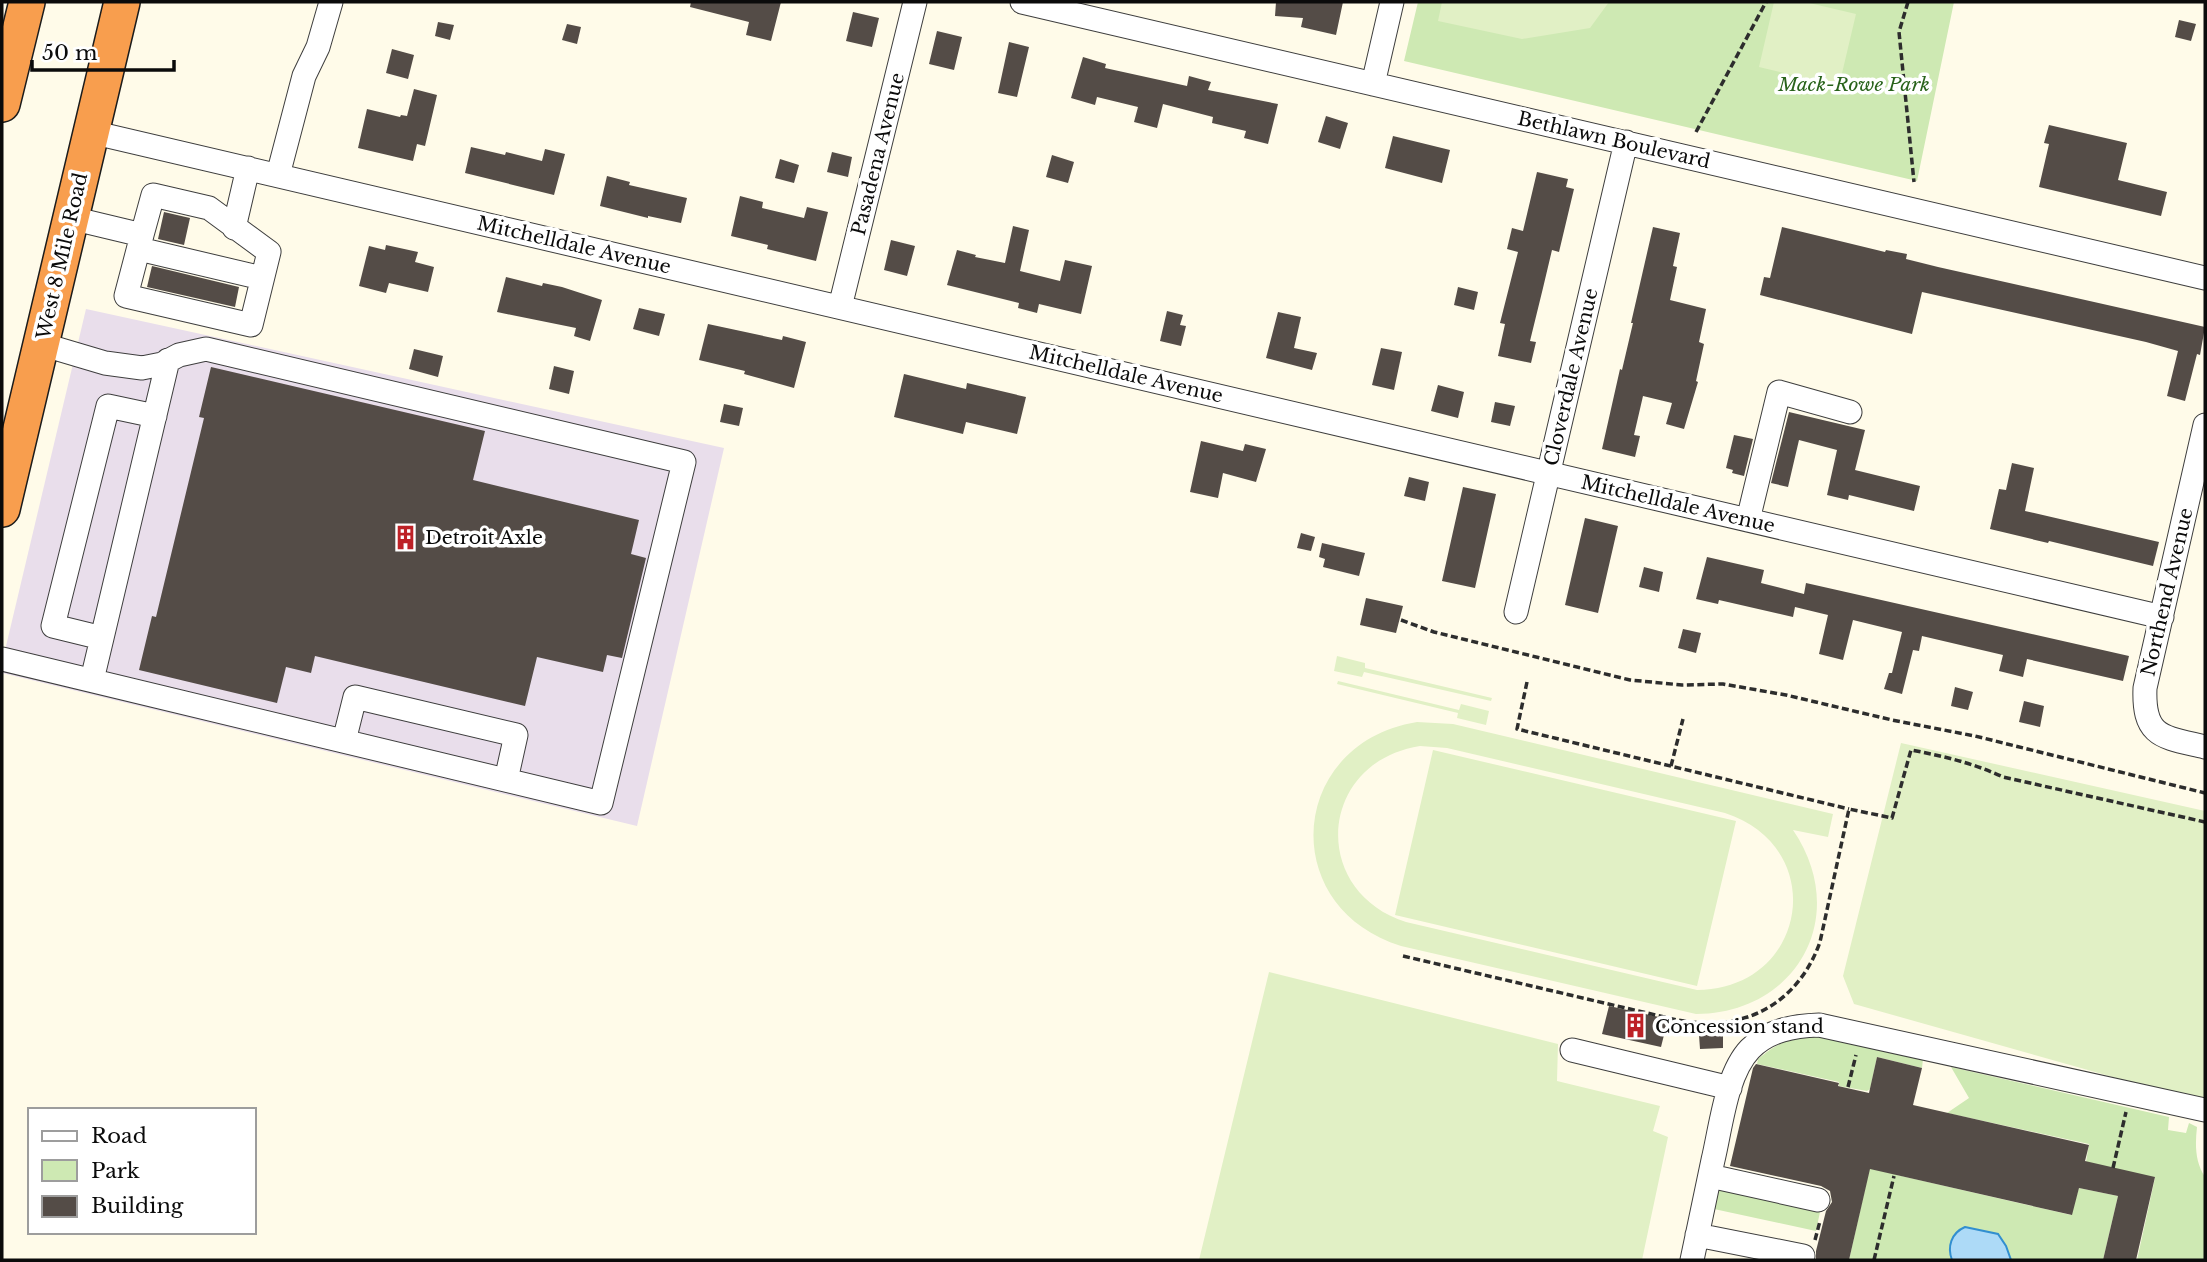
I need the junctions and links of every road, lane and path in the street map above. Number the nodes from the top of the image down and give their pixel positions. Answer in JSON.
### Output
{"nodes":[{"id":1,"x":27,"y":2,"type":"edge"},
{"id":2,"x":122,"y":2,"type":"edge"},
{"id":3,"x":331,"y":2,"type":"edge"},
{"id":4,"x":915,"y":2,"type":"edge"},
{"id":5,"x":1022,"y":2,"type":"edge"},
{"id":6,"x":1392,"y":2,"type":"edge"},
{"id":7,"x":1766,"y":2,"type":"edge"},
{"id":8,"x":1908,"y":2,"type":"edge"},
{"id":9,"x":1373,"y":84,"type":"junction"},
{"id":10,"x":2,"y":104,"type":"edge"},
{"id":11,"x":91,"y":132,"type":"junction"},
{"id":12,"x":1696,"y":132,"type":"dead end"},
{"id":13,"x":1626,"y":142,"type":"junction"},
{"id":14,"x":248,"y":168,"type":"junction"},
{"id":15,"x":278,"y":175,"type":"junction"},
{"id":16,"x":1914,"y":182,"type":"dead end"},
{"id":17,"x":71,"y":218,"type":"junction"},
{"id":18,"x":234,"y":228,"type":"junction"},
{"id":19,"x":141,"y":242,"type":"junction"},
{"id":20,"x":262,"y":278,"type":"junction"},
{"id":21,"x":2205,"y":278,"type":"edge"},
{"id":22,"x":840,"y":307,"type":"junction"},
{"id":23,"x":41,"y":344,"type":"junction"},
{"id":24,"x":168,"y":360,"type":"junction"},
{"id":25,"x":1850,"y":412,"type":"dead end"},
{"id":26,"x":155,"y":416,"type":"junction"},
{"id":27,"x":2205,"y":425,"type":"edge"},
{"id":28,"x":1549,"y":473,"type":"junction"},
{"id":29,"x":2,"y":509,"type":"edge"},
{"id":30,"x":1748,"y":520,"type":"junction"},
{"id":31,"x":1516,"y":612,"type":"dead end"},
{"id":32,"x":2162,"y":617,"type":"junction"},
{"id":33,"x":1401,"y":620,"type":"dead end"},
{"id":34,"x":102,"y":638,"type":"junction"},
{"id":35,"x":2,"y":659,"type":"edge"},
{"id":36,"x":92,"y":680,"type":"junction"},
{"id":37,"x":1527,"y":682,"type":"dead end"},
{"id":38,"x":1683,"y":719,"type":"dead end"},
{"id":39,"x":344,"y":741,"type":"junction"},
{"id":40,"x":2205,"y":747,"type":"edge"},
{"id":41,"x":1671,"y":766,"type":"junction"},
{"id":42,"x":506,"y":780,"type":"junction"},
{"id":43,"x":2205,"y":793,"type":"edge"},
{"id":44,"x":1849,"y":809,"type":"junction"},
{"id":45,"x":2205,"y":822,"type":"edge"},
{"id":46,"x":1403,"y":956,"type":"dead end"},
{"id":47,"x":1572,"y":1050,"type":"dead end"},
{"id":48,"x":1856,"y":1054,"type":"dead end"},
{"id":49,"x":1849,"y":1087,"type":"dead end"},
{"id":50,"x":1730,"y":1088,"type":"junction"},
{"id":51,"x":2128,"y":1103,"type":"dead end"},
{"id":52,"x":2205,"y":1110,"type":"edge"},
{"id":53,"x":2113,"y":1168,"type":"dead end"},
{"id":54,"x":1710,"y":1176,"type":"junction"},
{"id":55,"x":1894,"y":1176,"type":"dead end"},
{"id":56,"x":1818,"y":1200,"type":"dead end"},
{"id":57,"x":1697,"y":1235,"type":"junction"},
{"id":58,"x":1802,"y":1256,"type":"dead end"},
{"id":59,"x":1692,"y":1260,"type":"edge"},
{"id":60,"x":1874,"y":1260,"type":"edge"}],
"edges":[{"from":1,"to":10,"type":"highway"},
{"from":2,"to":11,"type":"highway","name":"West 8 Mile Road"},
{"from":3,"to":15,"type":"street"},
{"from":4,"to":22,"type":"street","name":"Pasadena Avenue"},
{"from":5,"to":9,"type":"street","name":"Bethlawn Boulevard"},
{"from":6,"to":9,"type":"street"},
{"from":7,"to":12,"type":"path"},
{"from":8,"to":16,"type":"path"},
{"from":9,"to":13,"type":"street","name":"Bethlawn Boulevard"},
{"from":11,"to":14,"type":"street","name":"Mitchelldale Avenue"},
{"from":11,"to":17,"type":"highway","name":"West 8 Mile Road"},
{"from":13,"to":21,"type":"street","name":"Bethlawn Boulevard"},
{"from":13,"to":28,"type":"street","name":"Cloverdale Avenue"},
{"from":14,"to":15,"type":"street","name":"Mitchelldale Avenue"},
{"from":14,"to":18,"type":"street"},
{"from":15,"to":22,"type":"street","name":"Mitchelldale Avenue"},
{"from":17,"to":19,"type":"street"},
{"from":17,"to":23,"type":"highway","name":"West 8 Mile Road"},
{"from":18,"to":19,"type":"street"},
{"from":18,"to":20,"type":"street"},
{"from":19,"to":20,"type":"street"},
{"from":19,"to":20,"type":"street"},
{"from":22,"to":28,"type":"street","name":"Mitchelldale Avenue"},
{"from":23,"to":24,"type":"street"},
{"from":23,"to":29,"type":"highway","name":"West 8 Mile Road"},
{"from":24,"to":26,"type":"street"},
{"from":24,"to":42,"type":"street"},
{"from":25,"to":30,"type":"street"},
{"from":26,"to":34,"type":"street"},
{"from":26,"to":34,"type":"street"},
{"from":27,"to":32,"type":"street","name":"Northend Avenue"},
{"from":28,"to":30,"type":"street","name":"Mitchelldale Avenue"},
{"from":28,"to":31,"type":"street","name":"Cloverdale Avenue"},
{"from":30,"to":32,"type":"street","name":"Mitchelldale Avenue"},
{"from":32,"to":40,"type":"street","name":"Northend Avenue"},
{"from":33,"to":43,"type":"path"},
{"from":34,"to":36,"type":"street"},
{"from":35,"to":36,"type":"street"},
{"from":36,"to":39,"type":"street"},
{"from":37,"to":41,"type":"path"},
{"from":38,"to":41,"type":"path"},
{"from":39,"to":42,"type":"street"},
{"from":39,"to":42,"type":"street"},
{"from":41,"to":44,"type":"path"},
{"from":44,"to":45,"type":"path"},
{"from":44,"to":46,"type":"path"},
{"from":47,"to":50,"type":"street"},
{"from":48,"to":49,"type":"path"},
{"from":50,"to":52,"type":"street"},
{"from":50,"to":54,"type":"street"},
{"from":51,"to":53,"type":"path"},
{"from":54,"to":56,"type":"street"},
{"from":54,"to":57,"type":"street"},
{"from":55,"to":60,"type":"path"},
{"from":57,"to":58,"type":"street"},
{"from":57,"to":59,"type":"street"}]}
